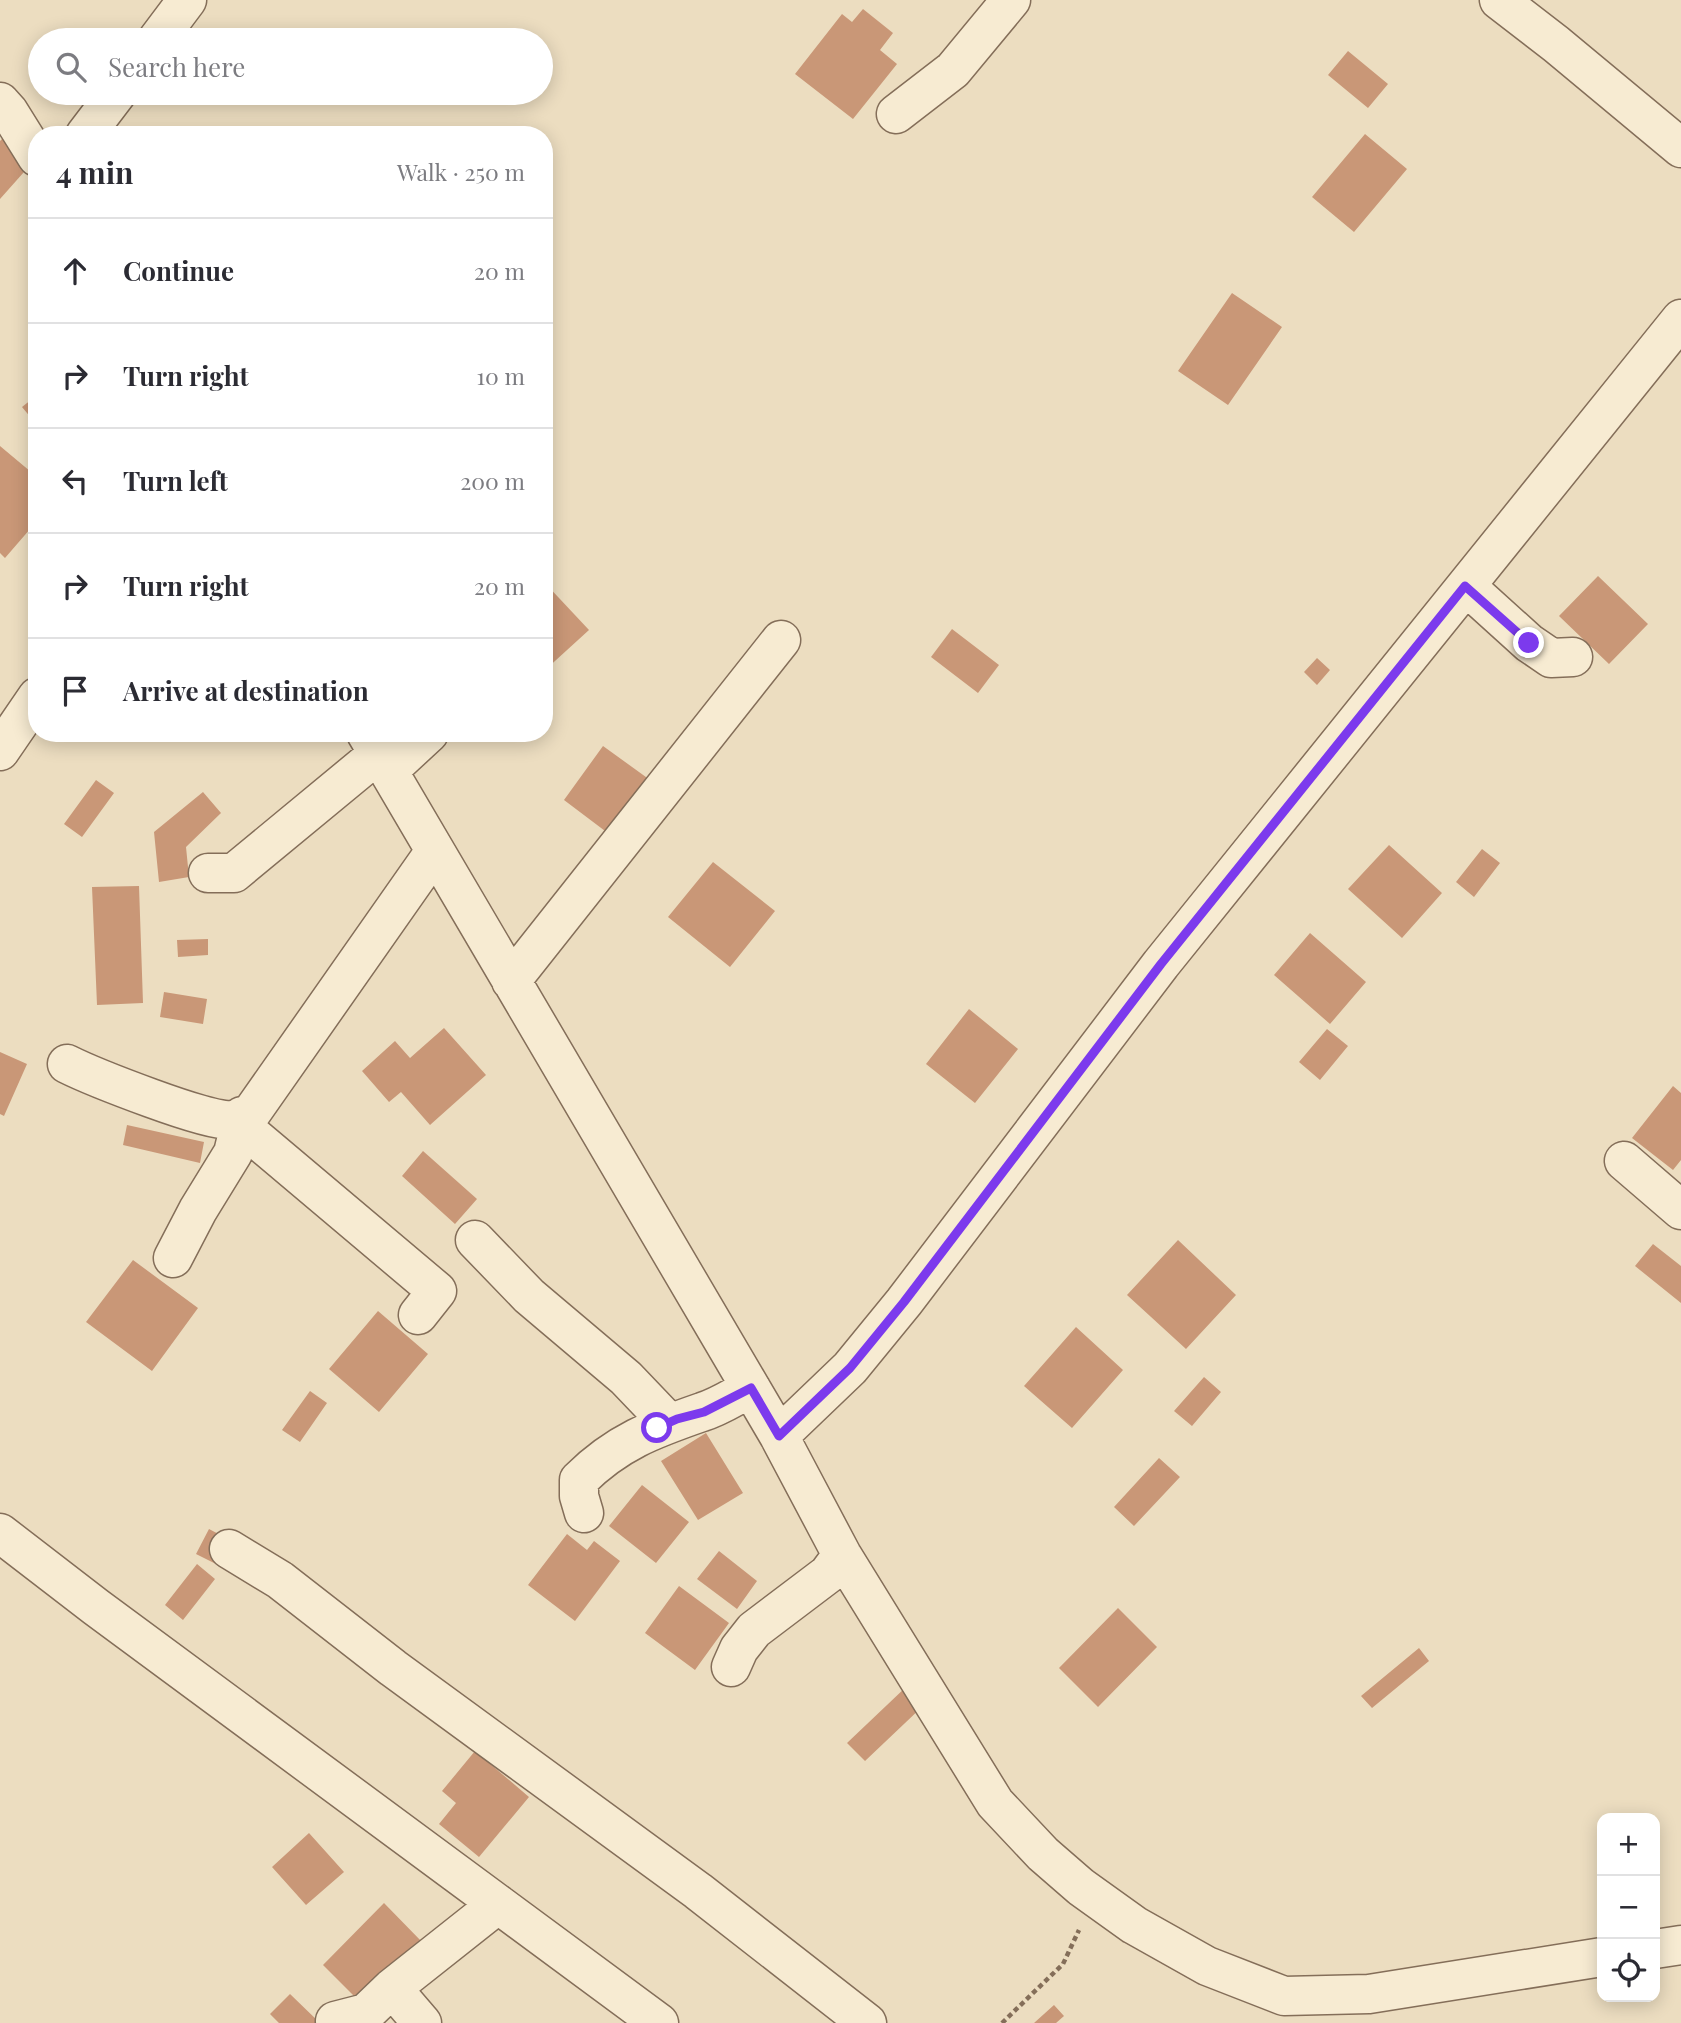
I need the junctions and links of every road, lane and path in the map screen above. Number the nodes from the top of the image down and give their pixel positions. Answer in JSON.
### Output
{"nodes":[{"id":1,"x":187,"y":0,"type":"edge"},
{"id":2,"x":1010,"y":0,"type":"edge"},
{"id":3,"x":1499,"y":0,"type":"edge"},
{"id":4,"x":166,"y":28,"type":"edge"},
{"id":5,"x":108,"y":105,"type":"edge"},
{"id":6,"x":3,"y":111,"type":"edge"},
{"id":7,"x":896,"y":114,"type":"dead end"},
{"id":8,"x":92,"y":126,"type":"edge"},
{"id":9,"x":28,"y":145,"type":"edge"},
{"id":10,"x":1681,"y":148,"type":"edge"},
{"id":11,"x":1681,"y":319,"type":"edge"},
{"id":12,"x":1465,"y":586,"type":"junction"},
{"id":13,"x":781,"y":640,"type":"dead end"},
{"id":14,"x":1573,"y":657,"type":"dead end"},
{"id":15,"x":28,"y":711,"type":"edge"},
{"id":16,"x":406,"y":742,"type":"edge"},
{"id":17,"x":0,"y":751,"type":"edge"},
{"id":18,"x":378,"y":753,"type":"edge"},
{"id":19,"x":435,"y":851,"type":"junction"},
{"id":20,"x":208,"y":873,"type":"dead end"},
{"id":21,"x":512,"y":981,"type":"junction"},
{"id":22,"x":67,"y":1064,"type":"dead end"},
{"id":23,"x":242,"y":1116,"type":"junction"},
{"id":24,"x":1624,"y":1161,"type":"dead end"},
{"id":25,"x":1681,"y":1210,"type":"edge"},
{"id":26,"x":475,"y":1240,"type":"dead end"},
{"id":27,"x":173,"y":1258,"type":"dead end"},
{"id":28,"x":418,"y":1315,"type":"dead end"},
{"id":29,"x":751,"y":1388,"type":"junction"},
{"id":30,"x":669,"y":1423,"type":"junction"},
{"id":31,"x":779,"y":1436,"type":"junction"},
{"id":32,"x":584,"y":1513,"type":"dead end"},
{"id":33,"x":0,"y":1533,"type":"edge"},
{"id":34,"x":229,"y":1549,"type":"dead end"},
{"id":35,"x":842,"y":1555,"type":"junction"},
{"id":36,"x":731,"y":1667,"type":"dead end"},
{"id":37,"x":1081,"y":1887,"type":"junction"},
{"id":38,"x":498,"y":1904,"type":"junction"},
{"id":39,"x":1681,"y":1945,"type":"edge"},
{"id":40,"x":1660,"y":1948,"type":"edge"},
{"id":41,"x":1597,"y":1957,"type":"edge"},
{"id":42,"x":392,"y":1988,"type":"junction"},
{"id":43,"x":335,"y":2021,"type":"dead end"},
{"id":44,"x":422,"y":2023,"type":"edge"},
{"id":45,"x":659,"y":2023,"type":"edge"},
{"id":46,"x":867,"y":2023,"type":"edge"},
{"id":47,"x":1002,"y":2023,"type":"edge"}],
"edges":[{"from":1,"to":4,"type":"street"},
{"from":2,"to":7,"type":"street"},
{"from":3,"to":10,"type":"street"},
{"from":5,"to":8,"type":"street"},
{"from":6,"to":9,"type":"street"},
{"from":11,"to":12,"type":"street"},
{"from":12,"to":14,"type":"street"},
{"from":12,"to":31,"type":"street"},
{"from":13,"to":21,"type":"street"},
{"from":15,"to":17,"type":"street"},
{"from":16,"to":18,"type":"street"},
{"from":18,"to":19,"type":"street"},
{"from":18,"to":20,"type":"street"},
{"from":19,"to":21,"type":"street"},
{"from":19,"to":23,"type":"street"},
{"from":21,"to":29,"type":"street"},
{"from":22,"to":23,"type":"street"},
{"from":23,"to":27,"type":"street"},
{"from":23,"to":28,"type":"street"},
{"from":24,"to":25,"type":"street"},
{"from":26,"to":30,"type":"street"},
{"from":29,"to":30,"type":"street"},
{"from":29,"to":31,"type":"street"},
{"from":30,"to":32,"type":"street"},
{"from":31,"to":35,"type":"street"},
{"from":33,"to":38,"type":"street"},
{"from":34,"to":46,"type":"street"},
{"from":35,"to":36,"type":"street"},
{"from":35,"to":37,"type":"street"},
{"from":37,"to":41,"type":"street"},
{"from":37,"to":47,"type":"path"},
{"from":38,"to":42,"type":"street"},
{"from":38,"to":45,"type":"street"},
{"from":39,"to":40,"type":"street"},
{"from":42,"to":43,"type":"street"},
{"from":42,"to":44,"type":"street"}]}
